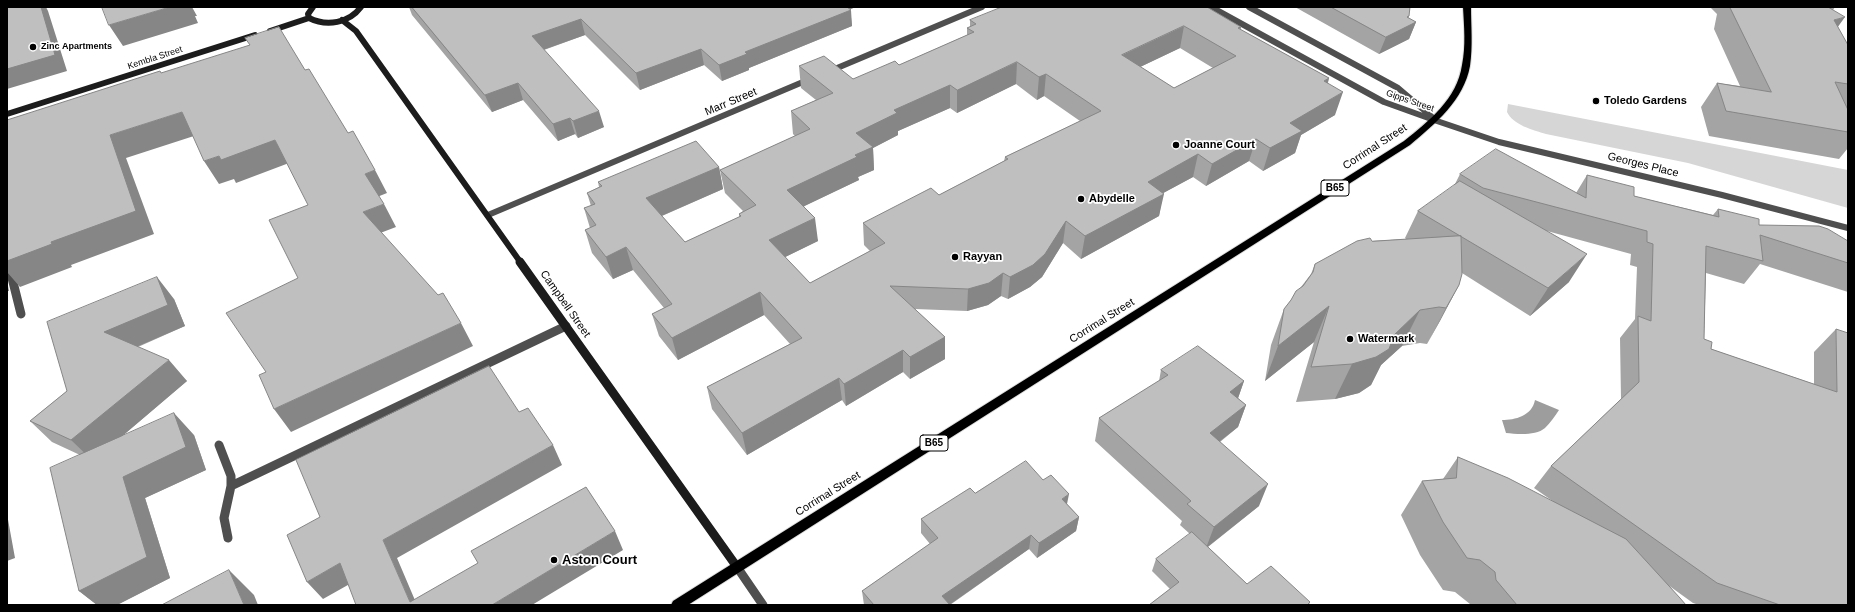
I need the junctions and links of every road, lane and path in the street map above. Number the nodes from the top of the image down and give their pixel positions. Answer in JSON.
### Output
{"nodes":[{"id":1,"x":313,"y":7,"type":"edge"},
{"id":2,"x":361,"y":7,"type":"edge"},
{"id":3,"x":982,"y":7,"type":"edge"},
{"id":4,"x":1211,"y":7,"type":"edge"},
{"id":5,"x":1249,"y":7,"type":"edge"},
{"id":6,"x":1467,"y":7,"type":"edge"},
{"id":7,"x":309,"y":18,"type":"junction"},
{"id":8,"x":342,"y":20,"type":"junction"},
{"id":9,"x":821,"y":75,"type":"edge"},
{"id":10,"x":814,"y":78,"type":"edge"},
{"id":11,"x":7,"y":114,"type":"edge"},
{"id":12,"x":1434,"y":120,"type":"junction"},
{"id":13,"x":488,"y":215,"type":"junction"},
{"id":14,"x":1848,"y":228,"type":"edge"},
{"id":15,"x":7,"y":260,"type":"edge"},
{"id":16,"x":21,"y":314,"type":"dead end"},
{"id":17,"x":566,"y":326,"type":"junction"},
{"id":18,"x":219,"y":445,"type":"dead end"},
{"id":19,"x":231,"y":486,"type":"junction"},
{"id":20,"x":228,"y":538,"type":"dead end"},
{"id":21,"x":737,"y":567,"type":"junction"},
{"id":22,"x":677,"y":605,"type":"edge"},
{"id":23,"x":763,"y":605,"type":"edge"}],
"edges":[{"from":1,"to":7,"type":"street"},
{"from":2,"to":8,"type":"street"},
{"from":3,"to":9,"type":"street"},
{"from":4,"to":12,"type":"street","name":"Gipps Street"},
{"from":5,"to":12,"type":"street","name":"Gipps Street"},
{"from":6,"to":12,"type":"main road","name":"Corrimal Street","number":"B65"},
{"from":7,"to":8,"type":"street"},
{"from":7,"to":11,"type":"street","name":"Kembla Street"},
{"from":8,"to":13,"type":"street","name":"Campbell Street"},
{"from":10,"to":13,"type":"street","name":"Marr Street"},
{"from":12,"to":14,"type":"street","name":"Georges Place"},
{"from":12,"to":21,"type":"main road","name":"Corrimal Street","number":"B65"},
{"from":13,"to":17,"type":"street","name":"Campbell Street"},
{"from":15,"to":16,"type":"street"},
{"from":17,"to":19,"type":"street"},
{"from":17,"to":21,"type":"street","name":"Campbell Street"},
{"from":18,"to":19,"type":"street"},
{"from":19,"to":20,"type":"street"},
{"from":21,"to":22,"type":"main road","name":"Corrimal Street","number":"B65"},
{"from":21,"to":23,"type":"street","name":"Campbell Street"}]}
